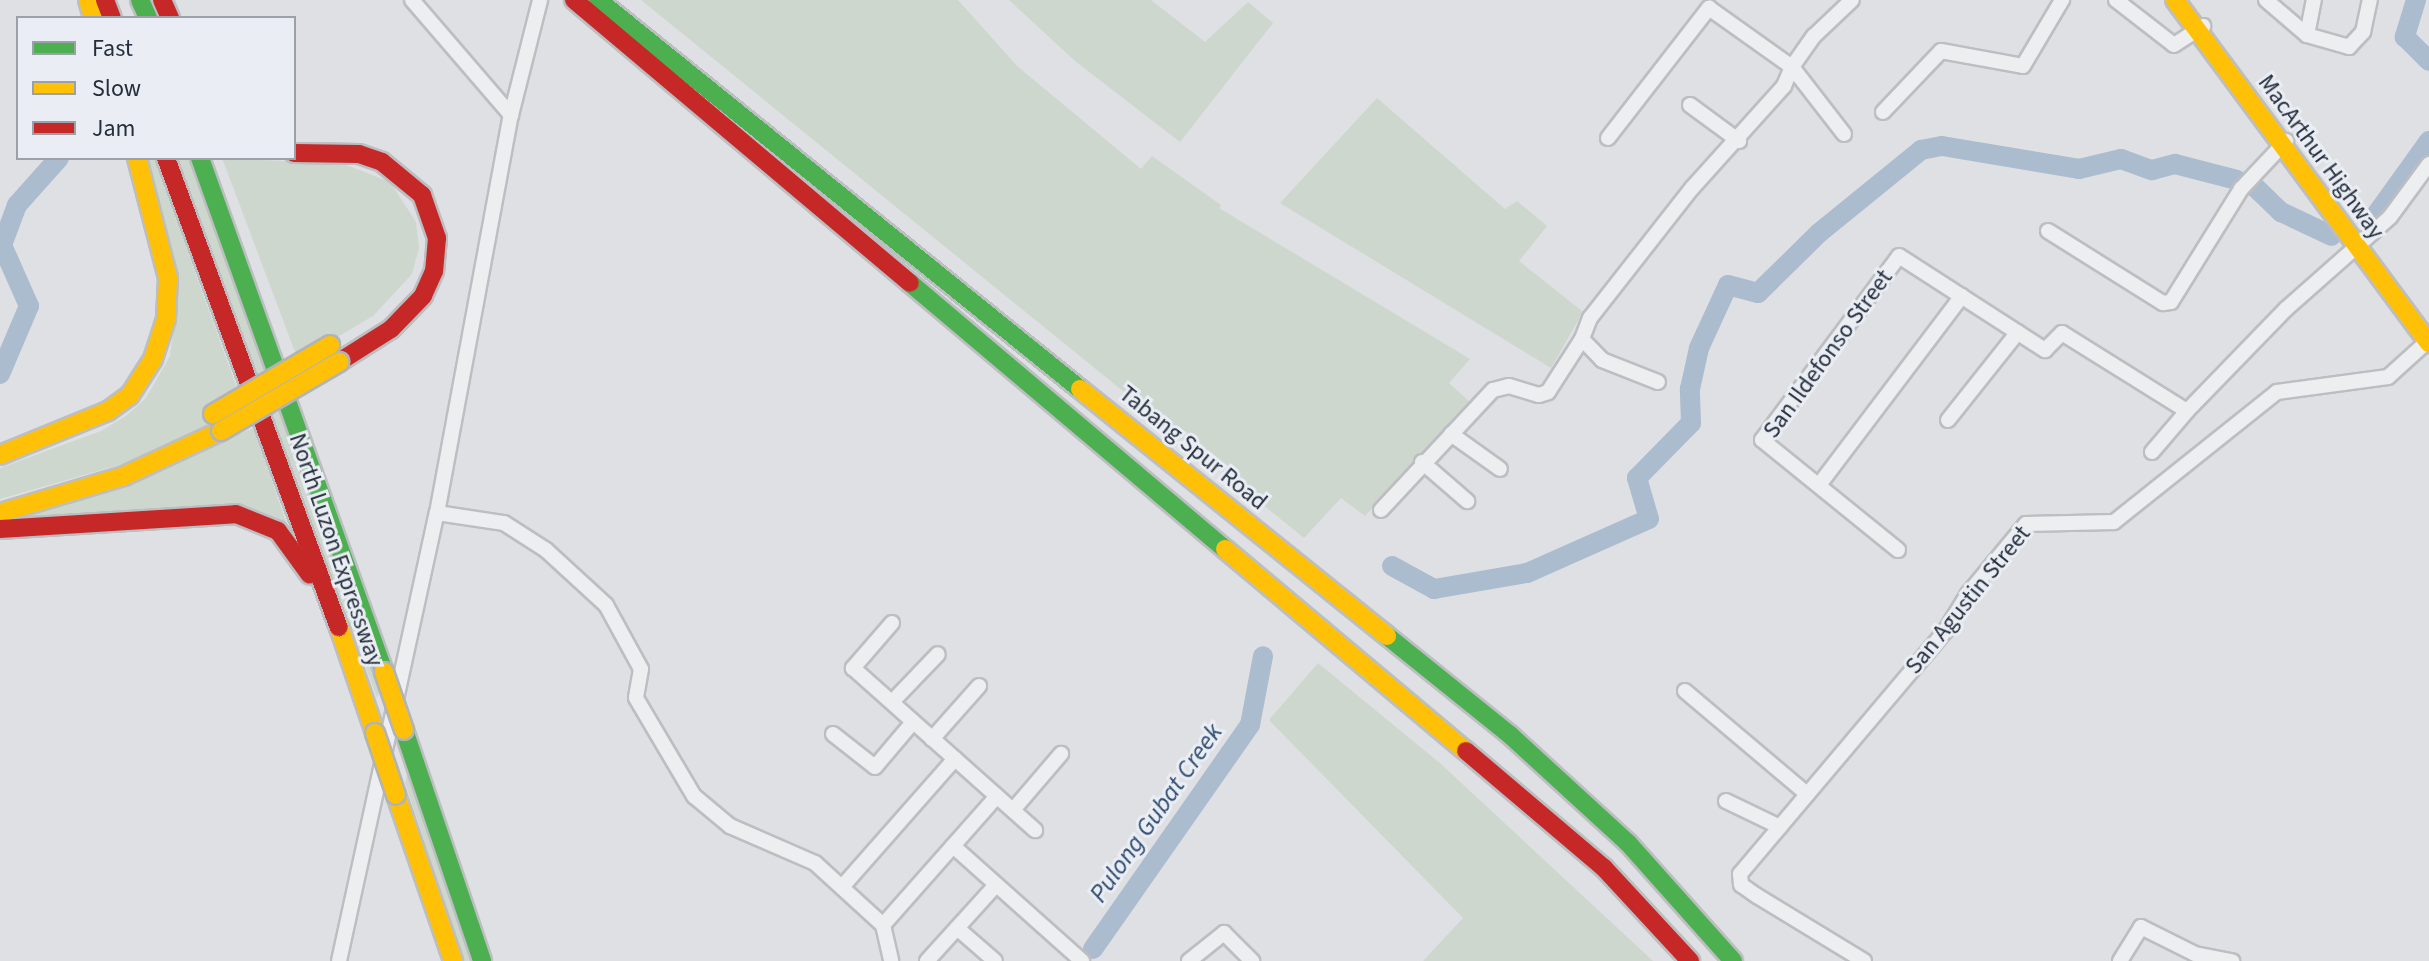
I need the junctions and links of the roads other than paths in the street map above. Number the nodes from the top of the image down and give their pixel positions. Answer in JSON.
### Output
{"nodes":[{"id":1,"x":412,"y":0,"type":"edge"},
{"id":2,"x":540,"y":0,"type":"edge"},
{"id":3,"x":574,"y":0,"type":"edge"},
{"id":4,"x":598,"y":0,"type":"edge"},
{"id":5,"x":2062,"y":0,"type":"edge"},
{"id":6,"x":2116,"y":0,"type":"edge"},
{"id":7,"x":2175,"y":0,"type":"edge"},
{"id":8,"x":2188,"y":0,"type":"edge"},
{"id":9,"x":2266,"y":0,"type":"edge"},
{"id":10,"x":2314,"y":0,"type":"edge"},
{"id":11,"x":2370,"y":0,"type":"edge"},
{"id":12,"x":1841,"y":3,"type":"edge"},
{"id":13,"x":1712,"y":4,"type":"edge"},
{"id":14,"x":2201,"y":27,"type":"junction"},
{"id":15,"x":2307,"y":35,"type":"junction"},
{"id":16,"x":1792,"y":67,"type":"junction"},
{"id":17,"x":1690,"y":105,"type":"dead end"},
{"id":18,"x":1883,"y":112,"type":"dead end"},
{"id":19,"x":511,"y":115,"type":"junction"},
{"id":20,"x":1844,"y":134,"type":"dead end"},
{"id":21,"x":1608,"y":138,"type":"dead end"},
{"id":22,"x":1739,"y":141,"type":"junction"},
{"id":23,"x":2286,"y":141,"type":"junction"},
{"id":24,"x":296,"y":153,"type":"edge"},
{"id":25,"x":138,"y":160,"type":"edge"},
{"id":26,"x":167,"y":160,"type":"edge"},
{"id":27,"x":201,"y":160,"type":"edge"},
{"id":28,"x":2429,"y":164,"type":"edge"},
{"id":29,"x":2048,"y":231,"type":"dead end"},
{"id":30,"x":2360,"y":241,"type":"junction"},
{"id":31,"x":1962,"y":296,"type":"junction"},
{"id":32,"x":2018,"y":332,"type":"junction"},
{"id":33,"x":2429,"y":337,"type":"edge"},
{"id":34,"x":1582,"y":339,"type":"junction"},
{"id":35,"x":330,"y":345,"type":"dead end"},
{"id":36,"x":1658,"y":382,"type":"dead end"},
{"id":37,"x":2187,"y":411,"type":"junction"},
{"id":38,"x":213,"y":414,"type":"dead end"},
{"id":39,"x":1948,"y":420,"type":"dead end"},
{"id":40,"x":1451,"y":434,"type":"junction"},
{"id":41,"x":2152,"y":452,"type":"dead end"},
{"id":42,"x":0,"y":455,"type":"edge"},
{"id":43,"x":1422,"y":462,"type":"junction"},
{"id":44,"x":1500,"y":469,"type":"dead end"},
{"id":45,"x":1819,"y":485,"type":"junction"},
{"id":46,"x":1467,"y":501,"type":"dead end"},
{"id":47,"x":1381,"y":510,"type":"dead end"},
{"id":48,"x":0,"y":513,"type":"edge"},
{"id":49,"x":437,"y":513,"type":"junction"},
{"id":50,"x":0,"y":529,"type":"edge"},
{"id":51,"x":1898,"y":550,"type":"dead end"},
{"id":52,"x":892,"y":623,"type":"dead end"},
{"id":53,"x":938,"y":654,"type":"dead end"},
{"id":54,"x":979,"y":686,"type":"dead end"},
{"id":55,"x":360,"y":690,"type":"junction"},
{"id":56,"x":1685,"y":691,"type":"dead end"},
{"id":57,"x":892,"y":702,"type":"junction"},
{"id":58,"x":913,"y":722,"type":"junction"},
{"id":59,"x":833,"y":734,"type":"dead end"},
{"id":60,"x":932,"y":739,"type":"junction"},
{"id":61,"x":1061,"y":754,"type":"dead end"},
{"id":62,"x":955,"y":759,"type":"junction"},
{"id":63,"x":1807,"y":794,"type":"junction"},
{"id":64,"x":997,"y":796,"type":"junction"},
{"id":65,"x":1726,"y":801,"type":"dead end"},
{"id":66,"x":1013,"y":810,"type":"junction"},
{"id":67,"x":1780,"y":827,"type":"junction"},
{"id":68,"x":1035,"y":830,"type":"dead end"},
{"id":69,"x":953,"y":846,"type":"junction"},
{"id":70,"x":996,"y":885,"type":"junction"},
{"id":71,"x":842,"y":887,"type":"junction"},
{"id":72,"x":883,"y":925,"type":"junction"},
{"id":73,"x":957,"y":928,"type":"junction"},
{"id":74,"x":2193,"y":958,"type":"edge"},
{"id":75,"x":339,"y":961,"type":"edge"},
{"id":76,"x":453,"y":961,"type":"edge"},
{"id":77,"x":482,"y":961,"type":"edge"},
{"id":78,"x":891,"y":961,"type":"edge"},
{"id":79,"x":927,"y":961,"type":"edge"},
{"id":80,"x":995,"y":961,"type":"edge"},
{"id":81,"x":1082,"y":961,"type":"edge"},
{"id":82,"x":1189,"y":961,"type":"edge"},
{"id":83,"x":1252,"y":961,"type":"edge"},
{"id":84,"x":1690,"y":961,"type":"edge"},
{"id":85,"x":1733,"y":961,"type":"edge"},
{"id":86,"x":1864,"y":961,"type":"edge"},
{"id":87,"x":2120,"y":961,"type":"edge"},
{"id":88,"x":2232,"y":961,"type":"edge"}],
"edges":[{"from":1,"to":19,"type":"street"},
{"from":2,"to":19,"type":"street"},
{"from":3,"to":84,"type":"highway"},
{"from":4,"to":85,"type":"highway","name":"Tabang Spur Road"},
{"from":5,"to":18,"type":"street"},
{"from":6,"to":14,"type":"street"},
{"from":7,"to":14,"type":"highway","name":"MacArthur Highway"},
{"from":8,"to":14,"type":"highway","name":"MacArthur Highway"},
{"from":9,"to":15,"type":"street"},
{"from":10,"to":15,"type":"street"},
{"from":11,"to":15,"type":"street"},
{"from":12,"to":16,"type":"street"},
{"from":13,"to":16,"type":"street"},
{"from":13,"to":21,"type":"street"},
{"from":14,"to":23,"type":"highway","name":"MacArthur Highway"},
{"from":16,"to":20,"type":"street"},
{"from":16,"to":22,"type":"street"},
{"from":17,"to":22,"type":"street"},
{"from":19,"to":49,"type":"street"},
{"from":22,"to":34,"type":"street"},
{"from":23,"to":29,"type":"street"},
{"from":23,"to":30,"type":"highway","name":"MacArthur Highway"},
{"from":24,"to":48,"type":"highway","bridge":true},
{"from":25,"to":42,"type":"highway"},
{"from":26,"to":55,"type":"highway","name":"North Luzon Expressway"},
{"from":27,"to":77,"type":"highway","name":"North Luzon Expressway","bridge":true},
{"from":28,"to":30,"type":"street"},
{"from":30,"to":33,"type":"highway","name":"MacArthur Highway"},
{"from":30,"to":37,"type":"street"},
{"from":31,"to":32,"type":"street","name":"San Ildefonso Street"},
{"from":31,"to":45,"type":"street"},
{"from":31,"to":45,"type":"street","name":"San Ildefonso Street"},
{"from":32,"to":37,"type":"street","name":"San Ildefonso Street"},
{"from":32,"to":39,"type":"street"},
{"from":33,"to":63,"type":"street","name":"San Agustin Street"},
{"from":34,"to":36,"type":"street"},
{"from":34,"to":40,"type":"street"},
{"from":35,"to":38,"type":"highway","bridge":true},
{"from":37,"to":41,"type":"street"},
{"from":40,"to":43,"type":"street"},
{"from":40,"to":44,"type":"street"},
{"from":43,"to":46,"type":"street"},
{"from":43,"to":47,"type":"street"},
{"from":45,"to":51,"type":"street","name":"San Ildefonso Street"},
{"from":49,"to":71,"type":"street"},
{"from":49,"to":75,"type":"street"},
{"from":50,"to":55,"type":"highway"},
{"from":52,"to":57,"type":"street"},
{"from":53,"to":57,"type":"street"},
{"from":54,"to":60,"type":"street"},
{"from":55,"to":76,"type":"highway","name":"North Luzon Expressway","bridge":true},
{"from":56,"to":63,"type":"street"},
{"from":57,"to":58,"type":"street"},
{"from":58,"to":59,"type":"street"},
{"from":58,"to":60,"type":"street"},
{"from":60,"to":62,"type":"street"},
{"from":61,"to":66,"type":"street"},
{"from":62,"to":64,"type":"street"},
{"from":62,"to":71,"type":"street"},
{"from":63,"to":67,"type":"street","name":"San Agustin Street"},
{"from":64,"to":66,"type":"street"},
{"from":64,"to":69,"type":"street"},
{"from":65,"to":67,"type":"street"},
{"from":66,"to":68,"type":"street"},
{"from":67,"to":86,"type":"street","name":"San Agustin Street"},
{"from":69,"to":70,"type":"street"},
{"from":69,"to":72,"type":"street"},
{"from":70,"to":73,"type":"street"},
{"from":70,"to":81,"type":"street"},
{"from":71,"to":72,"type":"street"},
{"from":72,"to":78,"type":"street"},
{"from":73,"to":79,"type":"street"},
{"from":73,"to":80,"type":"street"},
{"from":74,"to":87,"type":"street"},
{"from":74,"to":88,"type":"street"},
{"from":82,"to":83,"type":"street"}]}
